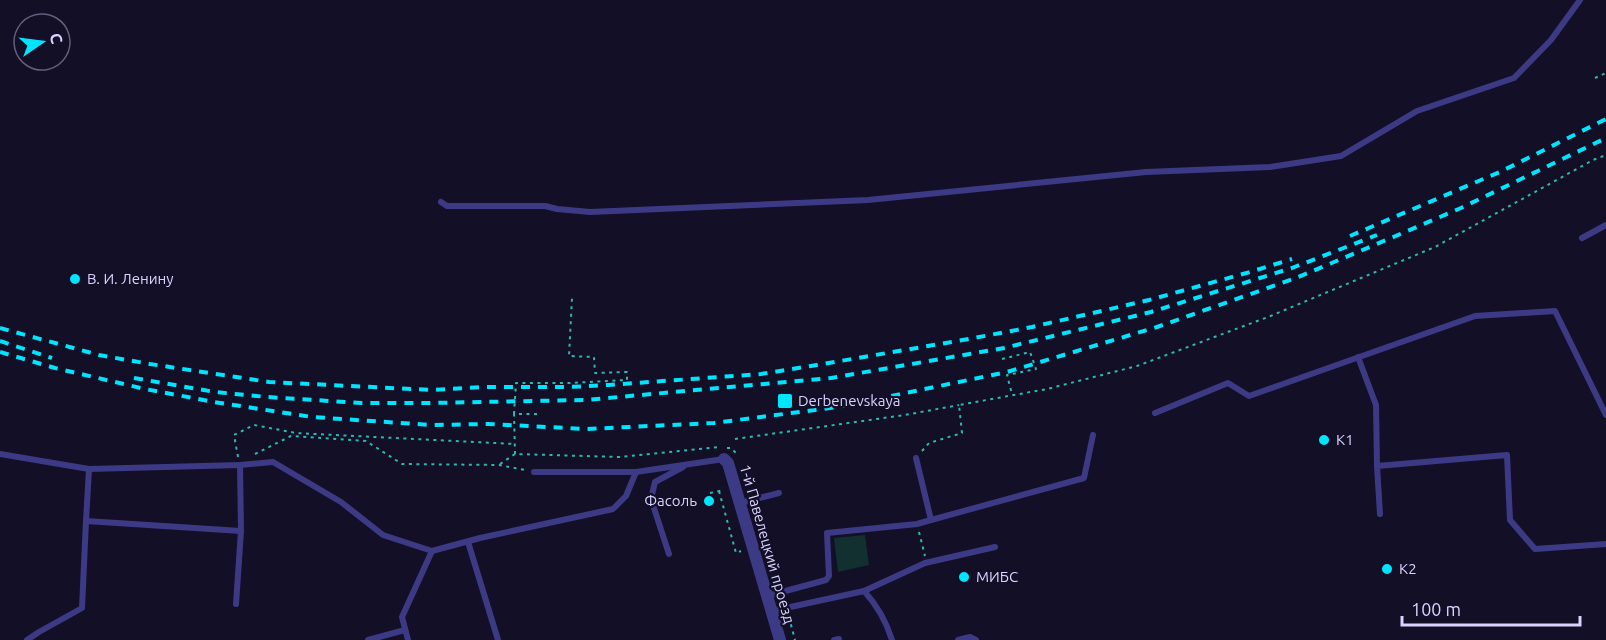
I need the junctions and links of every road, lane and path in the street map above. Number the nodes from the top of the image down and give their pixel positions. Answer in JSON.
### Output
{"nodes":[{"id":1,"x":1580,"y":0,"type":"edge"},
{"id":2,"x":1606,"y":73,"type":"edge"},
{"id":3,"x":1595,"y":78,"type":"dead end"},
{"id":4,"x":1606,"y":155,"type":"edge"},
{"id":5,"x":441,"y":202,"type":"dead end"},
{"id":6,"x":1606,"y":225,"type":"edge"},
{"id":7,"x":1582,"y":238,"type":"dead end"},
{"id":8,"x":572,"y":298,"type":"dead end"},
{"id":9,"x":1358,"y":357,"type":"junction"},
{"id":10,"x":1002,"y":359,"type":"dead end"},
{"id":11,"x":1012,"y":395,"type":"junction"},
{"id":12,"x":959,"y":405,"type":"junction"},
{"id":13,"x":1155,"y":413,"type":"dead end"},
{"id":14,"x":514,"y":414,"type":"junction"},
{"id":15,"x":538,"y":414,"type":"dead end"},
{"id":16,"x":1606,"y":415,"type":"edge"},
{"id":17,"x":1093,"y":435,"type":"dead end"},
{"id":18,"x":735,"y":439,"type":"dead end"},
{"id":19,"x":514,"y":444,"type":"junction"},
{"id":20,"x":0,"y":454,"type":"edge"},
{"id":21,"x":916,"y":458,"type":"joint"},
{"id":22,"x":724,"y":459,"type":"joint"},
{"id":23,"x":240,"y":465,"type":"junction"},
{"id":24,"x":499,"y":465,"type":"junction"},
{"id":25,"x":688,"y":465,"type":"junction"},
{"id":26,"x":1377,"y":466,"type":"junction"},
{"id":27,"x":88,"y":469,"type":"junction"},
{"id":28,"x":534,"y":472,"type":"joint"},
{"id":29,"x":636,"y":472,"type":"junction"},
{"id":30,"x":719,"y":491,"type":"dead end"},
{"id":31,"x":779,"y":493,"type":"dead end"},
{"id":32,"x":739,"y":503,"type":"junction"},
{"id":33,"x":1380,"y":514,"type":"dead end"},
{"id":34,"x":931,"y":520,"type":"junction"},
{"id":35,"x":86,"y":521,"type":"junction"},
{"id":36,"x":917,"y":524,"type":"junction"},
{"id":37,"x":241,"y":531,"type":"junction"},
{"id":38,"x":468,"y":542,"type":"junction"},
{"id":39,"x":1606,"y":544,"type":"edge"},
{"id":40,"x":995,"y":547,"type":"dead end"},
{"id":41,"x":743,"y":550,"type":"dead end"},
{"id":42,"x":432,"y":551,"type":"junction"},
{"id":43,"x":669,"y":554,"type":"dead end"},
{"id":44,"x":925,"y":564,"type":"junction"},
{"id":45,"x":864,"y":591,"type":"junction"},
{"id":46,"x":767,"y":596,"type":"junction"},
{"id":47,"x":236,"y":604,"type":"dead end"},
{"id":48,"x":771,"y":611,"type":"junction"},
{"id":49,"x":405,"y":630,"type":"junction"},
{"id":50,"x":27,"y":640,"type":"edge"},
{"id":51,"x":368,"y":640,"type":"edge"},
{"id":52,"x":408,"y":640,"type":"edge"},
{"id":53,"x":498,"y":640,"type":"edge"},
{"id":54,"x":780,"y":640,"type":"edge"},
{"id":55,"x":892,"y":640,"type":"edge"},
{"id":56,"x":958,"y":640,"type":"edge"},
{"id":57,"x":976,"y":640,"type":"edge"}],
"edges":[{"from":1,"to":5,"type":"lane"},
{"from":2,"to":3,"type":"path"},
{"from":4,"to":11,"type":"path"},
{"from":6,"to":7,"type":"lane"},
{"from":8,"to":14,"type":"path"},
{"from":9,"to":13,"type":"lane"},
{"from":9,"to":16,"type":"lane"},
{"from":9,"to":26,"type":"lane"},
{"from":10,"to":11,"type":"path"},
{"from":11,"to":12,"type":"path"},
{"from":12,"to":18,"type":"path"},
{"from":12,"to":21,"type":"path"},
{"from":14,"to":15,"type":"path"},
{"from":14,"to":19,"type":"path"},
{"from":17,"to":34,"type":"lane"},
{"from":19,"to":23,"type":"path"},
{"from":19,"to":24,"type":"path"},
{"from":20,"to":27,"type":"lane"},
{"from":21,"to":34,"type":"lane"},
{"from":22,"to":25,"type":"lane"},
{"from":22,"to":32,"type":"street","name":"1-й Павелецкий проезд"},
{"from":23,"to":24,"type":"path"},
{"from":23,"to":27,"type":"lane"},
{"from":23,"to":37,"type":"lane"},
{"from":23,"to":42,"type":"lane"},
{"from":24,"to":28,"type":"path"},
{"from":25,"to":29,"type":"lane"},
{"from":25,"to":43,"type":"lane"},
{"from":26,"to":33,"type":"lane"},
{"from":26,"to":39,"type":"lane"},
{"from":27,"to":35,"type":"lane"},
{"from":28,"to":29,"type":"lane"},
{"from":29,"to":38,"type":"lane"},
{"from":30,"to":41,"type":"path"},
{"from":31,"to":32,"type":"lane"},
{"from":32,"to":46,"type":"street","name":"1-й Павелецкий проезд"},
{"from":34,"to":36,"type":"lane"},
{"from":35,"to":37,"type":"lane"},
{"from":35,"to":50,"type":"lane"},
{"from":36,"to":44,"type":"path"},
{"from":36,"to":46,"type":"lane"},
{"from":37,"to":47,"type":"lane"},
{"from":38,"to":42,"type":"lane"},
{"from":38,"to":53,"type":"lane"},
{"from":40,"to":44,"type":"lane"},
{"from":42,"to":49,"type":"lane"},
{"from":44,"to":45,"type":"lane"},
{"from":45,"to":48,"type":"lane"},
{"from":45,"to":55,"type":"lane"},
{"from":46,"to":48,"type":"street","name":"1-й Павелецкий проезд"},
{"from":48,"to":54,"type":"street","name":"1-й Павелецкий проезд"},
{"from":49,"to":51,"type":"lane"},
{"from":49,"to":52,"type":"lane"},
{"from":56,"to":57,"type":"lane"}]}
